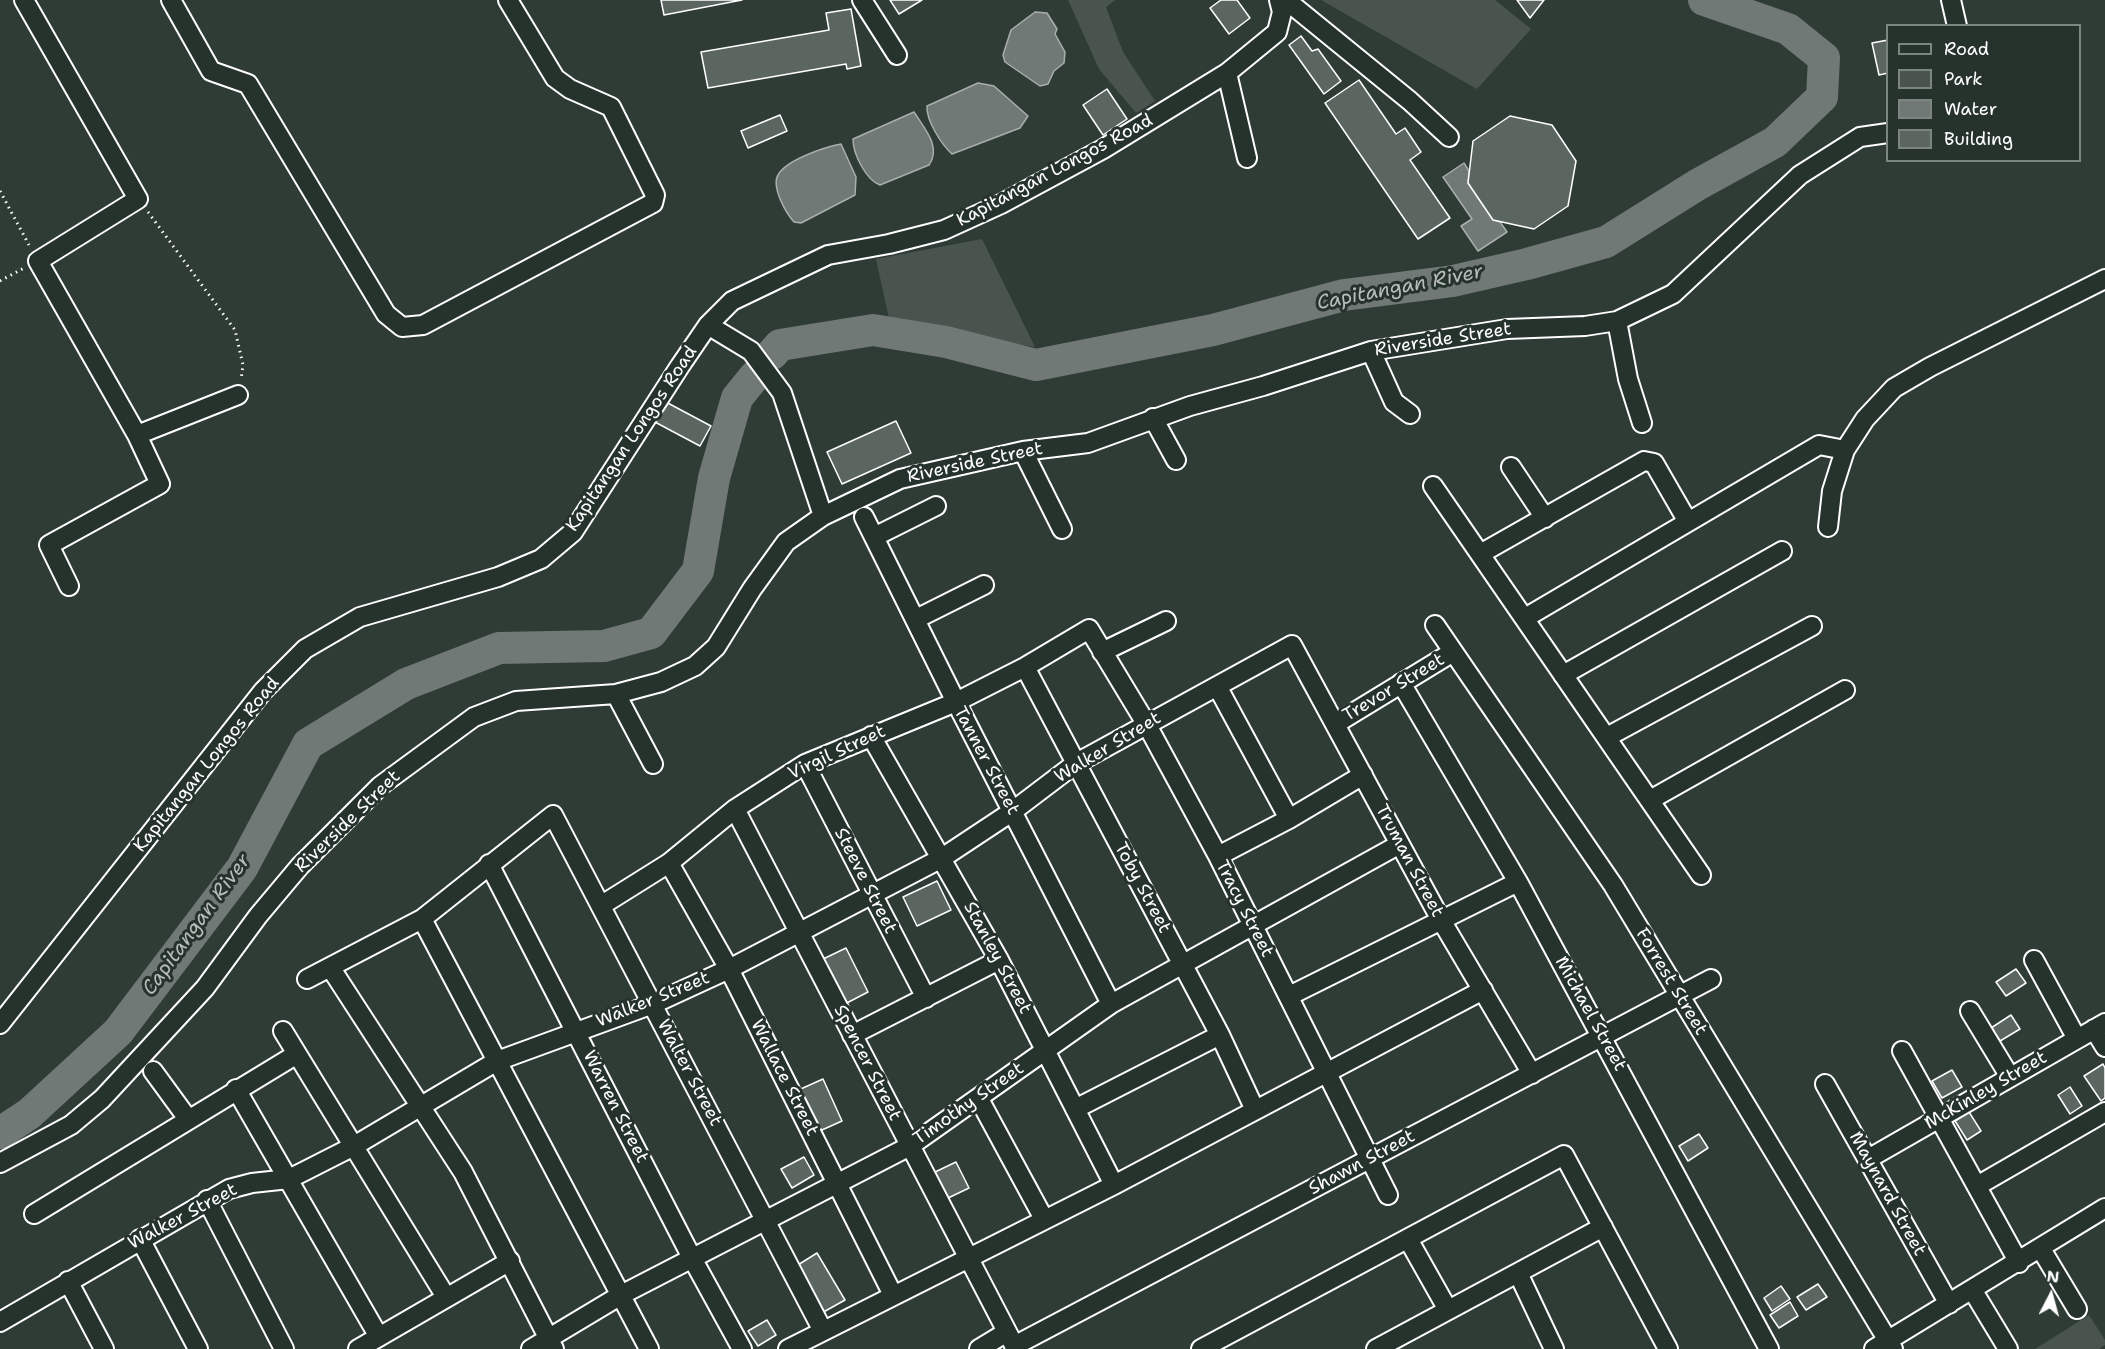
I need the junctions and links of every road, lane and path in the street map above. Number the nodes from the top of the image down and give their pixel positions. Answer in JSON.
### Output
{"nodes":[{"id":1,"x":24,"y":0,"type":"edge"},
{"id":2,"x":171,"y":0,"type":"edge"},
{"id":3,"x":508,"y":0,"type":"edge"},
{"id":4,"x":862,"y":0,"type":"edge"},
{"id":5,"x":1279,"y":0,"type":"edge"},
{"id":6,"x":1286,"y":0,"type":"edge"},
{"id":7,"x":1951,"y":0,"type":"edge"},
{"id":8,"x":1957,"y":24,"type":"edge"},
{"id":9,"x":897,"y":55,"type":"dead end"},
{"id":10,"x":1227,"y":74,"type":"junction"},
{"id":11,"x":1886,"y":133,"type":"edge"},
{"id":12,"x":1449,"y":137,"type":"dead end"},
{"id":13,"x":1248,"y":158,"type":"dead end"},
{"id":14,"x":0,"y":191,"type":"edge"},
{"id":15,"x":138,"y":199,"type":"junction"},
{"id":16,"x":38,"y":261,"type":"junction"},
{"id":17,"x":2105,"y":279,"type":"edge"},
{"id":18,"x":0,"y":281,"type":"edge"},
{"id":19,"x":1617,"y":321,"type":"junction"},
{"id":20,"x":708,"y":325,"type":"junction"},
{"id":21,"x":1371,"y":351,"type":"junction"},
{"id":22,"x":238,"y":395,"type":"joint"},
{"id":23,"x":1410,"y":414,"type":"dead end"},
{"id":24,"x":1153,"y":418,"type":"junction"},
{"id":25,"x":1642,"y":423,"type":"dead end"},
{"id":26,"x":137,"y":435,"type":"junction"},
{"id":27,"x":1845,"y":450,"type":"junction"},
{"id":28,"x":1023,"y":451,"type":"junction"},
{"id":29,"x":1176,"y":460,"type":"dead end"},
{"id":30,"x":1511,"y":468,"type":"dead end"},
{"id":31,"x":1434,"y":486,"type":"dead end"},
{"id":32,"x":936,"y":506,"type":"dead end"},
{"id":33,"x":823,"y":516,"type":"junction"},
{"id":34,"x":864,"y":517,"type":"dead end"},
{"id":35,"x":1545,"y":518,"type":"junction"},
{"id":36,"x":1688,"y":522,"type":"junction"},
{"id":37,"x":1828,"y":527,"type":"dead end"},
{"id":38,"x":1062,"y":529,"type":"dead end"},
{"id":39,"x":874,"y":537,"type":"junction"},
{"id":40,"x":1782,"y":551,"type":"dead end"},
{"id":41,"x":1480,"y":554,"type":"junction"},
{"id":42,"x":984,"y":585,"type":"dead end"},
{"id":43,"x":69,"y":586,"type":"dead end"},
{"id":44,"x":1525,"y":618,"type":"junction"},
{"id":45,"x":916,"y":619,"type":"junction"},
{"id":46,"x":1166,"y":621,"type":"dead end"},
{"id":47,"x":1435,"y":625,"type":"dead end"},
{"id":48,"x":1812,"y":626,"type":"dead end"},
{"id":49,"x":1089,"y":629,"type":"joint"},
{"id":50,"x":1292,"y":645,"type":"joint"},
{"id":51,"x":1102,"y":652,"type":"junction"},
{"id":52,"x":1453,"y":652,"type":"junction"},
{"id":53,"x":1025,"y":667,"type":"junction"},
{"id":54,"x":1563,"y":675,"type":"junction"},
{"id":55,"x":1401,"y":684,"type":"junction"},
{"id":56,"x":1217,"y":686,"type":"junction"},
{"id":57,"x":1845,"y":690,"type":"dead end"},
{"id":58,"x":616,"y":694,"type":"junction"},
{"id":59,"x":956,"y":702,"type":"junction"},
{"id":60,"x":1335,"y":724,"type":"junction"},
{"id":61,"x":1147,"y":725,"type":"junction"},
{"id":62,"x":871,"y":736,"type":"junction"},
{"id":63,"x":1607,"y":737,"type":"junction"},
{"id":64,"x":653,"y":764,"type":"dead end"},
{"id":65,"x":805,"y":764,"type":"junction"},
{"id":66,"x":1075,"y":764,"type":"junction"},
{"id":67,"x":1363,"y":775,"type":"junction"},
{"id":68,"x":1650,"y":800,"type":"junction"},
{"id":69,"x":735,"y":809,"type":"junction"},
{"id":70,"x":1013,"y":811,"type":"junction"},
{"id":71,"x":1289,"y":819,"type":"junction"},
{"id":72,"x":1400,"y":844,"type":"junction"},
{"id":73,"x":1218,"y":856,"type":"junction"},
{"id":74,"x":942,"y":858,"type":"junction"},
{"id":75,"x":669,"y":863,"type":"junction"},
{"id":76,"x":489,"y":864,"type":"junction"},
{"id":77,"x":1701,"y":875,"type":"dead end"},
{"id":78,"x":1518,"y":882,"type":"junction"},
{"id":79,"x":871,"y":894,"type":"junction"},
{"id":80,"x":602,"y":905,"type":"junction"},
{"id":81,"x":422,"y":918,"type":"junction"},
{"id":82,"x":1441,"y":920,"type":"junction"},
{"id":83,"x":1251,"y":926,"type":"junction"},
{"id":84,"x":799,"y":932,"type":"junction"},
{"id":85,"x":999,"y":960,"type":"junction"},
{"id":86,"x":2034,"y":960,"type":"dead end"},
{"id":87,"x":1183,"y":963,"type":"junction"},
{"id":88,"x":330,"y":967,"type":"junction"},
{"id":89,"x":729,"y":969,"type":"junction"},
{"id":90,"x":307,"y":979,"type":"dead end"},
{"id":91,"x":1711,"y":979,"type":"dead end"},
{"id":92,"x":1483,"y":990,"type":"junction"},
{"id":93,"x":1289,"y":996,"type":"junction"},
{"id":94,"x":1680,"y":996,"type":"junction"},
{"id":95,"x":926,"y":998,"type":"junction"},
{"id":96,"x":8,"y":1002,"type":"edge"},
{"id":97,"x":653,"y":1004,"type":"junction"},
{"id":98,"x":1111,"y":1004,"type":"junction"},
{"id":99,"x":1970,"y":1011,"type":"dead end"},
{"id":100,"x":0,"y":1024,"type":"edge"},
{"id":101,"x":2100,"y":1026,"type":"edge"},
{"id":102,"x":283,"y":1030,"type":"dead end"},
{"id":103,"x":576,"y":1031,"type":"junction"},
{"id":104,"x":852,"y":1035,"type":"junction"},
{"id":105,"x":1220,"y":1035,"type":"junction"},
{"id":106,"x":1602,"y":1036,"type":"junction"},
{"id":107,"x":2077,"y":1039,"type":"junction"},
{"id":108,"x":2105,"y":1047,"type":"edge"},
{"id":109,"x":1046,"y":1050,"type":"junction"},
{"id":110,"x":1902,"y":1051,"type":"dead end"},
{"id":111,"x":297,"y":1054,"type":"junction"},
{"id":112,"x":497,"y":1061,"type":"junction"},
{"id":113,"x":153,"y":1071,"type":"dead end"},
{"id":114,"x":1329,"y":1073,"type":"junction"},
{"id":115,"x":1532,"y":1074,"type":"junction"},
{"id":116,"x":2010,"y":1077,"type":"junction"},
{"id":117,"x":1825,"y":1084,"type":"dead end"},
{"id":118,"x":236,"y":1089,"type":"junction"},
{"id":119,"x":979,"y":1099,"type":"junction"},
{"id":120,"x":421,"y":1106,"type":"junction"},
{"id":121,"x":1075,"y":1109,"type":"junction"},
{"id":122,"x":1255,"y":1110,"type":"junction"},
{"id":123,"x":2105,"y":1112,"type":"edge"},
{"id":124,"x":1939,"y":1118,"type":"junction"},
{"id":125,"x":188,"y":1119,"type":"junction"},
{"id":126,"x":354,"y":1146,"type":"junction"},
{"id":127,"x":910,"y":1146,"type":"junction"},
{"id":128,"x":1371,"y":1159,"type":"junction"},
{"id":129,"x":1868,"y":1159,"type":"junction"},
{"id":130,"x":0,"y":1162,"type":"edge"},
{"id":131,"x":289,"y":1179,"type":"junction"},
{"id":132,"x":837,"y":1182,"type":"junction"},
{"id":133,"x":1114,"y":1185,"type":"junction"},
{"id":134,"x":1977,"y":1186,"type":"junction"},
{"id":135,"x":1388,"y":1195,"type":"dead end"},
{"id":136,"x":207,"y":1200,"type":"junction"},
{"id":137,"x":2105,"y":1208,"type":"edge"},
{"id":138,"x":34,"y":1214,"type":"dead end"},
{"id":139,"x":766,"y":1219,"type":"junction"},
{"id":140,"x":1044,"y":1220,"type":"junction"},
{"id":141,"x":1603,"y":1227,"type":"junction"},
{"id":142,"x":140,"y":1239,"type":"junction"},
{"id":143,"x":1408,"y":1239,"type":"junction"},
{"id":144,"x":2041,"y":1249,"type":"junction"},
{"id":145,"x":692,"y":1258,"type":"junction"},
{"id":146,"x":968,"y":1258,"type":"junction"},
{"id":147,"x":510,"y":1261,"type":"junction"},
{"id":148,"x":2019,"y":1263,"type":"junction"},
{"id":149,"x":1518,"y":1273,"type":"junction"},
{"id":150,"x":68,"y":1281,"type":"junction"},
{"id":151,"x":1972,"y":1291,"type":"junction"},
{"id":152,"x":621,"y":1294,"type":"junction"},
{"id":153,"x":893,"y":1295,"type":"junction"},
{"id":154,"x":446,"y":1297,"type":"junction"},
{"id":155,"x":1949,"y":1304,"type":"junction"},
{"id":156,"x":2077,"y":1309,"type":"dead end"},
{"id":157,"x":1448,"y":1311,"type":"junction"},
{"id":158,"x":0,"y":1322,"type":"edge"},
{"id":159,"x":824,"y":1331,"type":"junction"},
{"id":160,"x":379,"y":1337,"type":"junction"},
{"id":161,"x":1012,"y":1342,"type":"edge"},
{"id":162,"x":551,"y":1344,"type":"edge"},
{"id":163,"x":1386,"y":1347,"type":"edge"},
{"id":164,"x":1885,"y":1347,"type":"edge"},
{"id":165,"x":104,"y":1349,"type":"edge"},
{"id":166,"x":198,"y":1349,"type":"edge"},
{"id":167,"x":284,"y":1349,"type":"edge"},
{"id":168,"x":358,"y":1349,"type":"edge"},
{"id":169,"x":531,"y":1349,"type":"edge"},
{"id":170,"x":649,"y":1349,"type":"edge"},
{"id":171,"x":742,"y":1349,"type":"edge"},
{"id":172,"x":788,"y":1349,"type":"edge"},
{"id":173,"x":979,"y":1349,"type":"edge"},
{"id":174,"x":1201,"y":1349,"type":"edge"},
{"id":175,"x":1554,"y":1349,"type":"edge"},
{"id":176,"x":1668,"y":1349,"type":"edge"},
{"id":177,"x":1769,"y":1349,"type":"edge"},
{"id":178,"x":2008,"y":1349,"type":"edge"}],
"edges":[{"from":1,"to":15,"type":"street"},
{"from":2,"to":3,"type":"street"},
{"from":4,"to":9,"type":"street"},
{"from":5,"to":10,"type":"street","name":"Kapitangan Longos Road"},
{"from":6,"to":12,"type":"street"},
{"from":7,"to":8,"type":"street"},
{"from":10,"to":13,"type":"street"},
{"from":10,"to":20,"type":"street","name":"Kapitangan Longos Road"},
{"from":11,"to":19,"type":"street","name":"Riverside Street"},
{"from":14,"to":16,"type":"path"},
{"from":15,"to":16,"type":"street"},
{"from":15,"to":22,"type":"path"},
{"from":16,"to":18,"type":"path"},
{"from":16,"to":26,"type":"street"},
{"from":17,"to":27,"type":"street"},
{"from":19,"to":21,"type":"street","name":"Riverside Street"},
{"from":19,"to":25,"type":"street"},
{"from":20,"to":33,"type":"street"},
{"from":20,"to":96,"type":"street","name":"Kapitangan Longos Road"},
{"from":21,"to":23,"type":"street"},
{"from":21,"to":24,"type":"street","name":"Riverside Street"},
{"from":22,"to":26,"type":"street"},
{"from":24,"to":28,"type":"street","name":"Riverside Street"},
{"from":24,"to":29,"type":"street"},
{"from":26,"to":43,"type":"street"},
{"from":27,"to":36,"type":"street"},
{"from":27,"to":37,"type":"street"},
{"from":28,"to":33,"type":"street","name":"Riverside Street"},
{"from":28,"to":38,"type":"street"},
{"from":30,"to":35,"type":"street"},
{"from":31,"to":41,"type":"street"},
{"from":32,"to":39,"type":"street"},
{"from":33,"to":58,"type":"street","name":"Riverside Street"},
{"from":34,"to":39,"type":"street","name":"Tanner Street"},
{"from":35,"to":36,"type":"street"},
{"from":35,"to":41,"type":"street"},
{"from":36,"to":44,"type":"street"},
{"from":39,"to":45,"type":"street","name":"Tanner Street"},
{"from":40,"to":54,"type":"street"},
{"from":41,"to":44,"type":"street"},
{"from":42,"to":45,"type":"street"},
{"from":44,"to":54,"type":"street"},
{"from":45,"to":59,"type":"street","name":"Tanner Street"},
{"from":46,"to":51,"type":"street"},
{"from":47,"to":52,"type":"street","name":"Forrest Street"},
{"from":48,"to":63,"type":"street"},
{"from":49,"to":51,"type":"street","name":"Tracy Street"},
{"from":49,"to":53,"type":"street","name":"Virgil Street"},
{"from":50,"to":56,"type":"street","name":"Walker Street"},
{"from":50,"to":60,"type":"street","name":"Truman Street"},
{"from":51,"to":61,"type":"street","name":"Tracy Street"},
{"from":52,"to":55,"type":"street","name":"Trevor Street"},
{"from":52,"to":94,"type":"street","name":"Forrest Street"},
{"from":53,"to":59,"type":"street","name":"Virgil Street"},
{"from":53,"to":66,"type":"street","name":"Toby Street"},
{"from":54,"to":63,"type":"street"},
{"from":55,"to":60,"type":"street","name":"Trevor Street"},
{"from":55,"to":78,"type":"street","name":"Michael Street"},
{"from":56,"to":61,"type":"street","name":"Walker Street"},
{"from":56,"to":71,"type":"street"},
{"from":57,"to":68,"type":"street"},
{"from":58,"to":64,"type":"street"},
{"from":58,"to":130,"type":"street","name":"Riverside Street"},
{"from":59,"to":62,"type":"street","name":"Virgil Street"},
{"from":59,"to":70,"type":"street","name":"Tanner Street"},
{"from":60,"to":67,"type":"street","name":"Truman Street"},
{"from":61,"to":66,"type":"street","name":"Walker Street"},
{"from":61,"to":73,"type":"street","name":"Tracy Street"},
{"from":62,"to":65,"type":"street","name":"Virgil Street"},
{"from":62,"to":74,"type":"street","name":"Stanley Street"},
{"from":63,"to":68,"type":"street"},
{"from":65,"to":69,"type":"street","name":"Virgil Street"},
{"from":65,"to":79,"type":"street","name":"Steeve Street"},
{"from":66,"to":70,"type":"street","name":"Walker Street"},
{"from":66,"to":87,"type":"street","name":"Toby Street"},
{"from":67,"to":71,"type":"street"},
{"from":67,"to":72,"type":"street","name":"Truman Street"},
{"from":68,"to":77,"type":"street"},
{"from":69,"to":75,"type":"street","name":"Virgil Street"},
{"from":69,"to":84,"type":"street","name":"Spencer Street"},
{"from":70,"to":74,"type":"street","name":"Walker Street"},
{"from":70,"to":98,"type":"street","name":"Tanner Street"},
{"from":71,"to":73,"type":"street"},
{"from":72,"to":82,"type":"street","name":"Truman Street"},
{"from":72,"to":83,"type":"street","name":"Timothy Street"},
{"from":73,"to":83,"type":"street","name":"Tracy Street"},
{"from":74,"to":79,"type":"street","name":"Walker Street"},
{"from":74,"to":85,"type":"street","name":"Stanley Street"},
{"from":75,"to":80,"type":"street","name":"Virgil Street"},
{"from":75,"to":89,"type":"street","name":"Wallace Street"},
{"from":76,"to":80,"type":"street","name":"Walter Street"},
{"from":76,"to":81,"type":"street"},
{"from":76,"to":103,"type":"street","name":"Warren Street"},
{"from":78,"to":82,"type":"street"},
{"from":78,"to":106,"type":"street","name":"Michael Street"},
{"from":79,"to":84,"type":"street","name":"Walker Street"},
{"from":79,"to":95,"type":"street","name":"Steeve Street"},
{"from":80,"to":97,"type":"street","name":"Walter Street"},
{"from":81,"to":88,"type":"street"},
{"from":81,"to":112,"type":"street"},
{"from":82,"to":92,"type":"street","name":"Truman Street"},
{"from":82,"to":93,"type":"street"},
{"from":83,"to":87,"type":"street","name":"Timothy Street"},
{"from":83,"to":93,"type":"street","name":"Tracy Street"},
{"from":84,"to":89,"type":"street","name":"Walker Street"},
{"from":84,"to":104,"type":"street","name":"Spencer Street"},
{"from":85,"to":95,"type":"street"},
{"from":85,"to":109,"type":"street","name":"Stanley Street"},
{"from":86,"to":107,"type":"street"},
{"from":87,"to":98,"type":"street","name":"Timothy Street"},
{"from":87,"to":105,"type":"street","name":"Toby Street"},
{"from":88,"to":90,"type":"street"},
{"from":88,"to":120,"type":"street"},
{"from":89,"to":97,"type":"street","name":"Walker Street"},
{"from":89,"to":132,"type":"street","name":"Wallace Street"},
{"from":91,"to":94,"type":"street","name":"Shawn Street"},
{"from":92,"to":114,"type":"street"},
{"from":92,"to":115,"type":"street","name":"Truman Street"},
{"from":93,"to":114,"type":"street","name":"Tracy Street"},
{"from":94,"to":106,"type":"street","name":"Shawn Street"},
{"from":94,"to":164,"type":"street","name":"Forrest Street"},
{"from":95,"to":104,"type":"street"},
{"from":96,"to":100,"type":"street","name":"Kapitangan Longos Road"},
{"from":97,"to":103,"type":"street","name":"Walker Street"},
{"from":97,"to":139,"type":"street","name":"Walter Street"},
{"from":98,"to":109,"type":"street","name":"Timothy Street"},
{"from":99,"to":116,"type":"street"},
{"from":101,"to":107,"type":"street","name":"McKinley Street"},
{"from":101,"to":108,"type":"street"},
{"from":102,"to":111,"type":"street"},
{"from":103,"to":112,"type":"street","name":"Walker Street"},
{"from":103,"to":145,"type":"street","name":"Warren Street"},
{"from":104,"to":127,"type":"street","name":"Spencer Street"},
{"from":105,"to":121,"type":"street"},
{"from":105,"to":122,"type":"street","name":"Toby Street"},
{"from":106,"to":115,"type":"street","name":"Shawn Street"},
{"from":106,"to":177,"type":"street","name":"Michael Street"},
{"from":107,"to":116,"type":"street","name":"McKinley Street"},
{"from":109,"to":119,"type":"street","name":"Timothy Street"},
{"from":109,"to":121,"type":"street","name":"Stanley Street"},
{"from":110,"to":124,"type":"street"},
{"from":111,"to":118,"type":"street"},
{"from":111,"to":126,"type":"street"},
{"from":112,"to":120,"type":"street","name":"Walker Street"},
{"from":112,"to":152,"type":"street"},
{"from":113,"to":125,"type":"street"},
{"from":114,"to":122,"type":"street"},
{"from":114,"to":128,"type":"street","name":"Tracy Street"},
{"from":115,"to":128,"type":"street","name":"Shawn Street"},
{"from":116,"to":124,"type":"street","name":"McKinley Street"},
{"from":117,"to":129,"type":"street","name":"Maynard Street"},
{"from":118,"to":125,"type":"street"},
{"from":118,"to":131,"type":"street"},
{"from":119,"to":127,"type":"street","name":"Timothy Street"},
{"from":119,"to":140,"type":"street"},
{"from":120,"to":126,"type":"street","name":"Walker Street"},
{"from":120,"to":147,"type":"street"},
{"from":121,"to":133,"type":"street","name":"Stanley Street"},
{"from":122,"to":133,"type":"street"},
{"from":123,"to":134,"type":"street"},
{"from":124,"to":129,"type":"street","name":"McKinley Street"},
{"from":124,"to":134,"type":"street"},
{"from":125,"to":138,"type":"street"},
{"from":126,"to":131,"type":"street","name":"Walker Street"},
{"from":126,"to":154,"type":"street"},
{"from":127,"to":132,"type":"street","name":"Timothy Street"},
{"from":127,"to":146,"type":"street","name":"Spencer Street"},
{"from":128,"to":135,"type":"street","name":"Tracy Street"},
{"from":128,"to":161,"type":"street","name":"Shawn Street"},
{"from":129,"to":155,"type":"street","name":"Maynard Street"},
{"from":131,"to":136,"type":"street","name":"Walker Street"},
{"from":131,"to":160,"type":"street"},
{"from":132,"to":139,"type":"street","name":"Timothy Street"},
{"from":132,"to":153,"type":"street","name":"Wallace Street"},
{"from":133,"to":140,"type":"street"},
{"from":134,"to":148,"type":"street"},
{"from":136,"to":142,"type":"street","name":"Walker Street"},
{"from":136,"to":167,"type":"street"},
{"from":137,"to":144,"type":"street"},
{"from":139,"to":145,"type":"street","name":"Timothy Street"},
{"from":139,"to":159,"type":"street","name":"Walter Street"},
{"from":140,"to":146,"type":"street"},
{"from":141,"to":143,"type":"street"},
{"from":141,"to":149,"type":"street"},
{"from":141,"to":176,"type":"street"},
{"from":142,"to":150,"type":"street","name":"Walker Street"},
{"from":142,"to":166,"type":"street"},
{"from":143,"to":157,"type":"street"},
{"from":143,"to":174,"type":"street"},
{"from":144,"to":148,"type":"street"},
{"from":144,"to":156,"type":"street"},
{"from":145,"to":152,"type":"street","name":"Timothy Street"},
{"from":145,"to":171,"type":"street","name":"Warren Street"},
{"from":146,"to":153,"type":"street"},
{"from":146,"to":161,"type":"street","name":"Spencer Street"},
{"from":147,"to":154,"type":"street"},
{"from":147,"to":162,"type":"street"},
{"from":148,"to":151,"type":"street"},
{"from":149,"to":157,"type":"street"},
{"from":149,"to":175,"type":"street"},
{"from":150,"to":158,"type":"street","name":"Walker Street"},
{"from":150,"to":165,"type":"street"},
{"from":151,"to":155,"type":"street"},
{"from":151,"to":178,"type":"street"},
{"from":152,"to":162,"type":"street","name":"Timothy Street"},
{"from":152,"to":170,"type":"street"},
{"from":153,"to":159,"type":"street"},
{"from":154,"to":160,"type":"street"},
{"from":155,"to":164,"type":"street"},
{"from":157,"to":163,"type":"street"},
{"from":159,"to":172,"type":"street"},
{"from":160,"to":168,"type":"street"},
{"from":161,"to":173,"type":"street","name":"Shawn Street"},
{"from":162,"to":169,"type":"street","name":"Timothy Street"}]}
